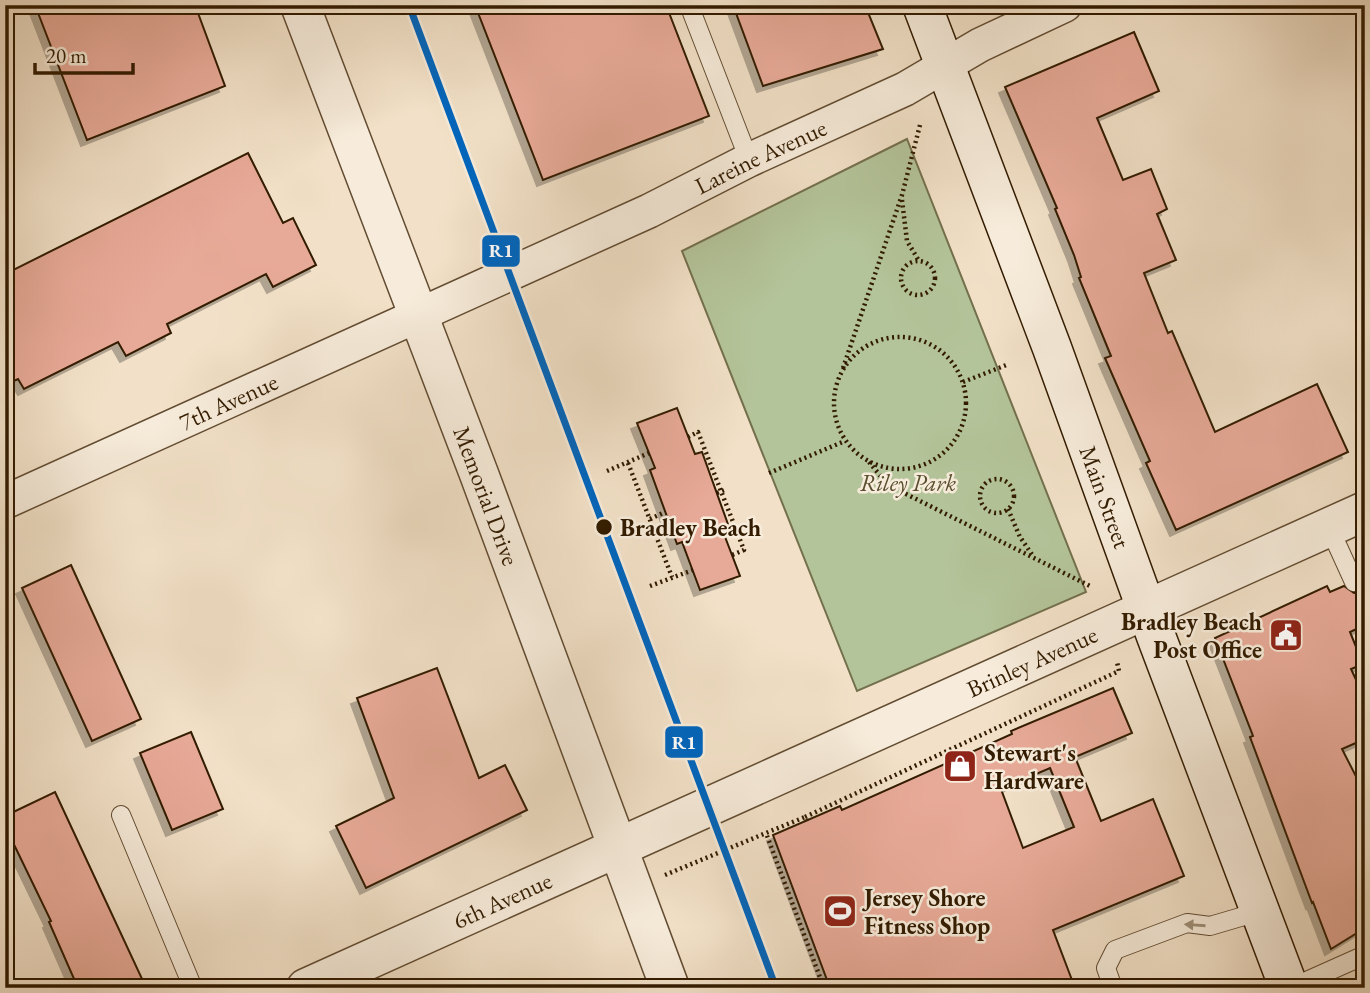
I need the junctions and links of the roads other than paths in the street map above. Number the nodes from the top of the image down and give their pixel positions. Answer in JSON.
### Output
{"nodes":[{"id":1,"x":300,"y":5,"type":"edge"},
{"id":2,"x":690,"y":5,"type":"edge"},
{"id":3,"x":922,"y":5,"type":"edge"},
{"id":4,"x":1065,"y":5,"type":"edge"},
{"id":5,"x":944,"y":66,"type":"junction"},
{"id":6,"x":749,"y":160,"type":"junction"},
{"id":7,"x":452,"y":300,"type":"joint"},
{"id":8,"x":417,"y":316,"type":"junction"},
{"id":9,"x":5,"y":502,"type":"edge"},
{"id":10,"x":1365,"y":511,"type":"edge"},
{"id":11,"x":1329,"y":527,"type":"junction"},
{"id":12,"x":1354,"y":582,"type":"dead end"},
{"id":13,"x":1147,"y":609,"type":"junction"},
{"id":14,"x":699,"y":811,"type":"joint"},
{"id":15,"x":121,"y":815,"type":"dead end"},
{"id":16,"x":618,"y":847,"type":"junction"},
{"id":17,"x":1261,"y":911,"type":"junction"},
{"id":18,"x":1365,"y":955,"type":"edge"},
{"id":19,"x":193,"y":988,"type":"edge"},
{"id":20,"x":306,"y":988,"type":"edge"},
{"id":21,"x":670,"y":988,"type":"edge"},
{"id":22,"x":1113,"y":988,"type":"edge"},
{"id":23,"x":1290,"y":988,"type":"edge"}],
"edges":[{"from":1,"to":8,"type":"street","name":"Memorial Drive"},
{"from":2,"to":6,"type":"lane"},
{"from":3,"to":5,"type":"street","name":"Main Street"},
{"from":4,"to":5,"type":"street","name":"Lareine Avenue"},
{"from":5,"to":6,"type":"street","name":"Lareine Avenue"},
{"from":5,"to":13,"type":"street","name":"Main Street"},
{"from":6,"to":7,"type":"street","name":"Lareine Avenue"},
{"from":7,"to":8,"type":"street","name":"7th Avenue"},
{"from":8,"to":9,"type":"street","name":"7th Avenue"},
{"from":8,"to":16,"type":"street","name":"Memorial Drive"},
{"from":10,"to":11,"type":"street","name":"Brinley Avenue"},
{"from":11,"to":12,"type":"lane"},
{"from":11,"to":13,"type":"street","name":"Brinley Avenue"},
{"from":13,"to":14,"type":"street","name":"Brinley Avenue"},
{"from":13,"to":17,"type":"street","name":"Main Street"},
{"from":14,"to":16,"type":"street","name":"6th Avenue"},
{"from":15,"to":19,"type":"lane"},
{"from":16,"to":20,"type":"street","name":"6th Avenue"},
{"from":16,"to":21,"type":"street","name":"Memorial Drive"},
{"from":17,"to":22,"type":"lane","one_way":true},
{"from":17,"to":23,"type":"street","name":"Main Street"},
{"from":18,"to":23,"type":"lane"}]}
